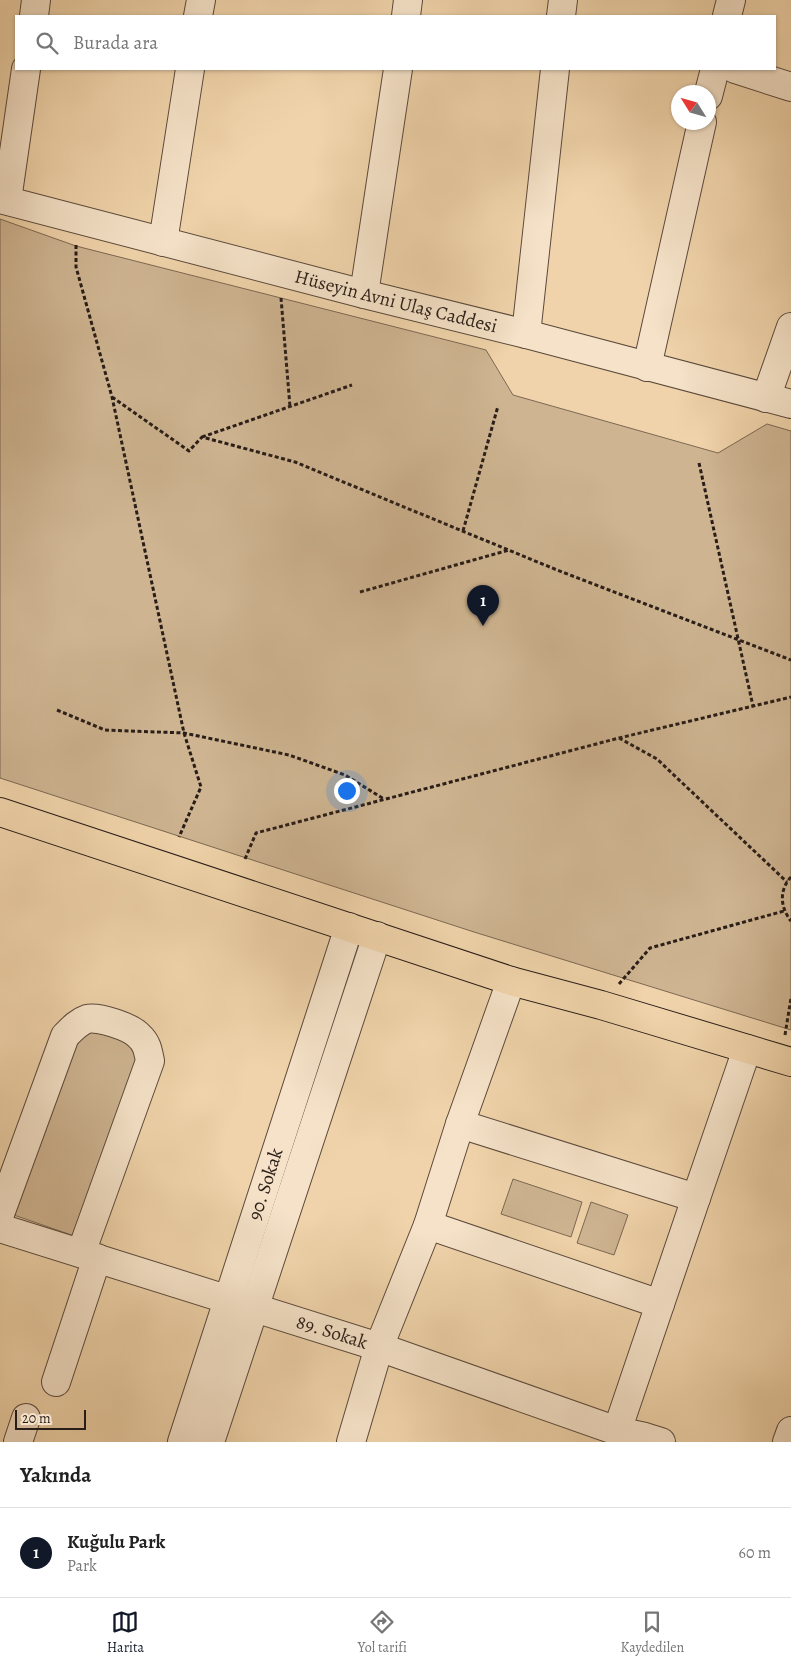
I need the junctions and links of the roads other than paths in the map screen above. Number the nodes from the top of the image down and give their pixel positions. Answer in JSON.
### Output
{"nodes":[{"id":1,"x":36,"y":0,"type":"edge"},
{"id":2,"x":201,"y":0,"type":"edge"},
{"id":3,"x":408,"y":0,"type":"edge"},
{"id":4,"x":563,"y":0,"type":"edge"},
{"id":5,"x":731,"y":0,"type":"edge"},
{"id":6,"x":34,"y":15,"type":"edge"},
{"id":7,"x":198,"y":15,"type":"edge"},
{"id":8,"x":406,"y":15,"type":"edge"},
{"id":9,"x":561,"y":15,"type":"edge"},
{"id":10,"x":727,"y":15,"type":"edge"},
{"id":11,"x":26,"y":70,"type":"edge"},
{"id":12,"x":190,"y":70,"type":"edge"},
{"id":13,"x":398,"y":70,"type":"edge"},
{"id":14,"x":555,"y":70,"type":"edge"},
{"id":15,"x":714,"y":70,"type":"edge"},
{"id":16,"x":738,"y":70,"type":"edge"},
{"id":17,"x":710,"y":85,"type":"edge"},
{"id":18,"x":791,"y":87,"type":"edge"},
{"id":19,"x":700,"y":130,"type":"edge"},
{"id":20,"x":4,"y":199,"type":"edge"},
{"id":21,"x":163,"y":242,"type":"junction"},
{"id":22,"x":364,"y":294,"type":"junction"},
{"id":23,"x":791,"y":327,"type":"edge"},
{"id":24,"x":526,"y":334,"type":"junction"},
{"id":25,"x":647,"y":367,"type":"junction"},
{"id":26,"x":779,"y":401,"type":"edge"},
{"id":27,"x":0,"y":812,"type":"edge"},
{"id":28,"x":349,"y":927,"type":"junction"},
{"id":29,"x":376,"y":936,"type":"junction"},
{"id":30,"x":511,"y":981,"type":"junction"},
{"id":31,"x":747,"y":1050,"type":"junction"},
{"id":32,"x":786,"y":1061,"type":"edge"},
{"id":33,"x":460,"y":1124,"type":"junction"},
{"id":34,"x":696,"y":1198,"type":"junction"},
{"id":35,"x":0,"y":1214,"type":"edge"},
{"id":36,"x":428,"y":1225,"type":"junction"},
{"id":37,"x":0,"y":1228,"type":"edge"},
{"id":38,"x":89,"y":1256,"type":"junction"},
{"id":39,"x":229,"y":1299,"type":"junction"},
{"id":40,"x":660,"y":1304,"type":"junction"},
{"id":41,"x":255,"y":1307,"type":"junction"},
{"id":42,"x":378,"y":1347,"type":"junction"},
{"id":43,"x":56,"y":1382,"type":"dead end"},
{"id":44,"x":616,"y":1431,"type":"junction"},
{"id":45,"x":791,"y":1431,"type":"edge"},
{"id":46,"x":650,"y":1440,"type":"edge"},
{"id":47,"x":182,"y":1442,"type":"edge"},
{"id":48,"x":210,"y":1442,"type":"edge"},
{"id":49,"x":351,"y":1442,"type":"edge"},
{"id":50,"x":788,"y":1442,"type":"edge"}],
"edges":[{"from":1,"to":6,"type":"street"},
{"from":2,"to":7,"type":"street"},
{"from":3,"to":8,"type":"street"},
{"from":4,"to":9,"type":"street"},
{"from":5,"to":10,"type":"street"},
{"from":11,"to":20,"type":"street"},
{"from":12,"to":21,"type":"street"},
{"from":13,"to":22,"type":"street"},
{"from":14,"to":24,"type":"street"},
{"from":15,"to":17,"type":"street"},
{"from":16,"to":18,"type":"street"},
{"from":19,"to":25,"type":"street"},
{"from":20,"to":21,"type":"street","name":"Hüseyin Avni Ulaş Caddesi"},
{"from":21,"to":22,"type":"street","name":"Hüseyin Avni Ulaş Caddesi"},
{"from":22,"to":24,"type":"street","name":"Hüseyin Avni Ulaş Caddesi"},
{"from":23,"to":26,"type":"street"},
{"from":24,"to":25,"type":"street","name":"Hüseyin Avni Ulaş Caddesi"},
{"from":25,"to":26,"type":"street","name":"Hüseyin Avni Ulaş Caddesi"},
{"from":27,"to":28,"type":"main road"},
{"from":28,"to":29,"type":"main road"},
{"from":28,"to":39,"type":"street","name":"90. Sokak"},
{"from":29,"to":30,"type":"main road"},
{"from":29,"to":41,"type":"street","name":"90. Sokak"},
{"from":30,"to":31,"type":"main road"},
{"from":30,"to":33,"type":"street"},
{"from":31,"to":32,"type":"main road"},
{"from":31,"to":34,"type":"street"},
{"from":33,"to":34,"type":"street"},
{"from":33,"to":36,"type":"street"},
{"from":34,"to":40,"type":"street"},
{"from":35,"to":38,"type":"street"},
{"from":36,"to":40,"type":"street"},
{"from":36,"to":42,"type":"street"},
{"from":37,"to":38,"type":"street","name":"89. Sokak"},
{"from":38,"to":39,"type":"street","name":"89. Sokak"},
{"from":38,"to":43,"type":"street"},
{"from":39,"to":41,"type":"street","name":"89. Sokak"},
{"from":39,"to":47,"type":"street","name":"90. Sokak"},
{"from":40,"to":44,"type":"street"},
{"from":41,"to":42,"type":"street","name":"89. Sokak"},
{"from":41,"to":48,"type":"street","name":"90. Sokak"},
{"from":42,"to":44,"type":"street","name":"89. Sokak"},
{"from":42,"to":49,"type":"street"},
{"from":44,"to":46,"type":"street","name":"89. Sokak"},
{"from":45,"to":50,"type":"street"}]}
